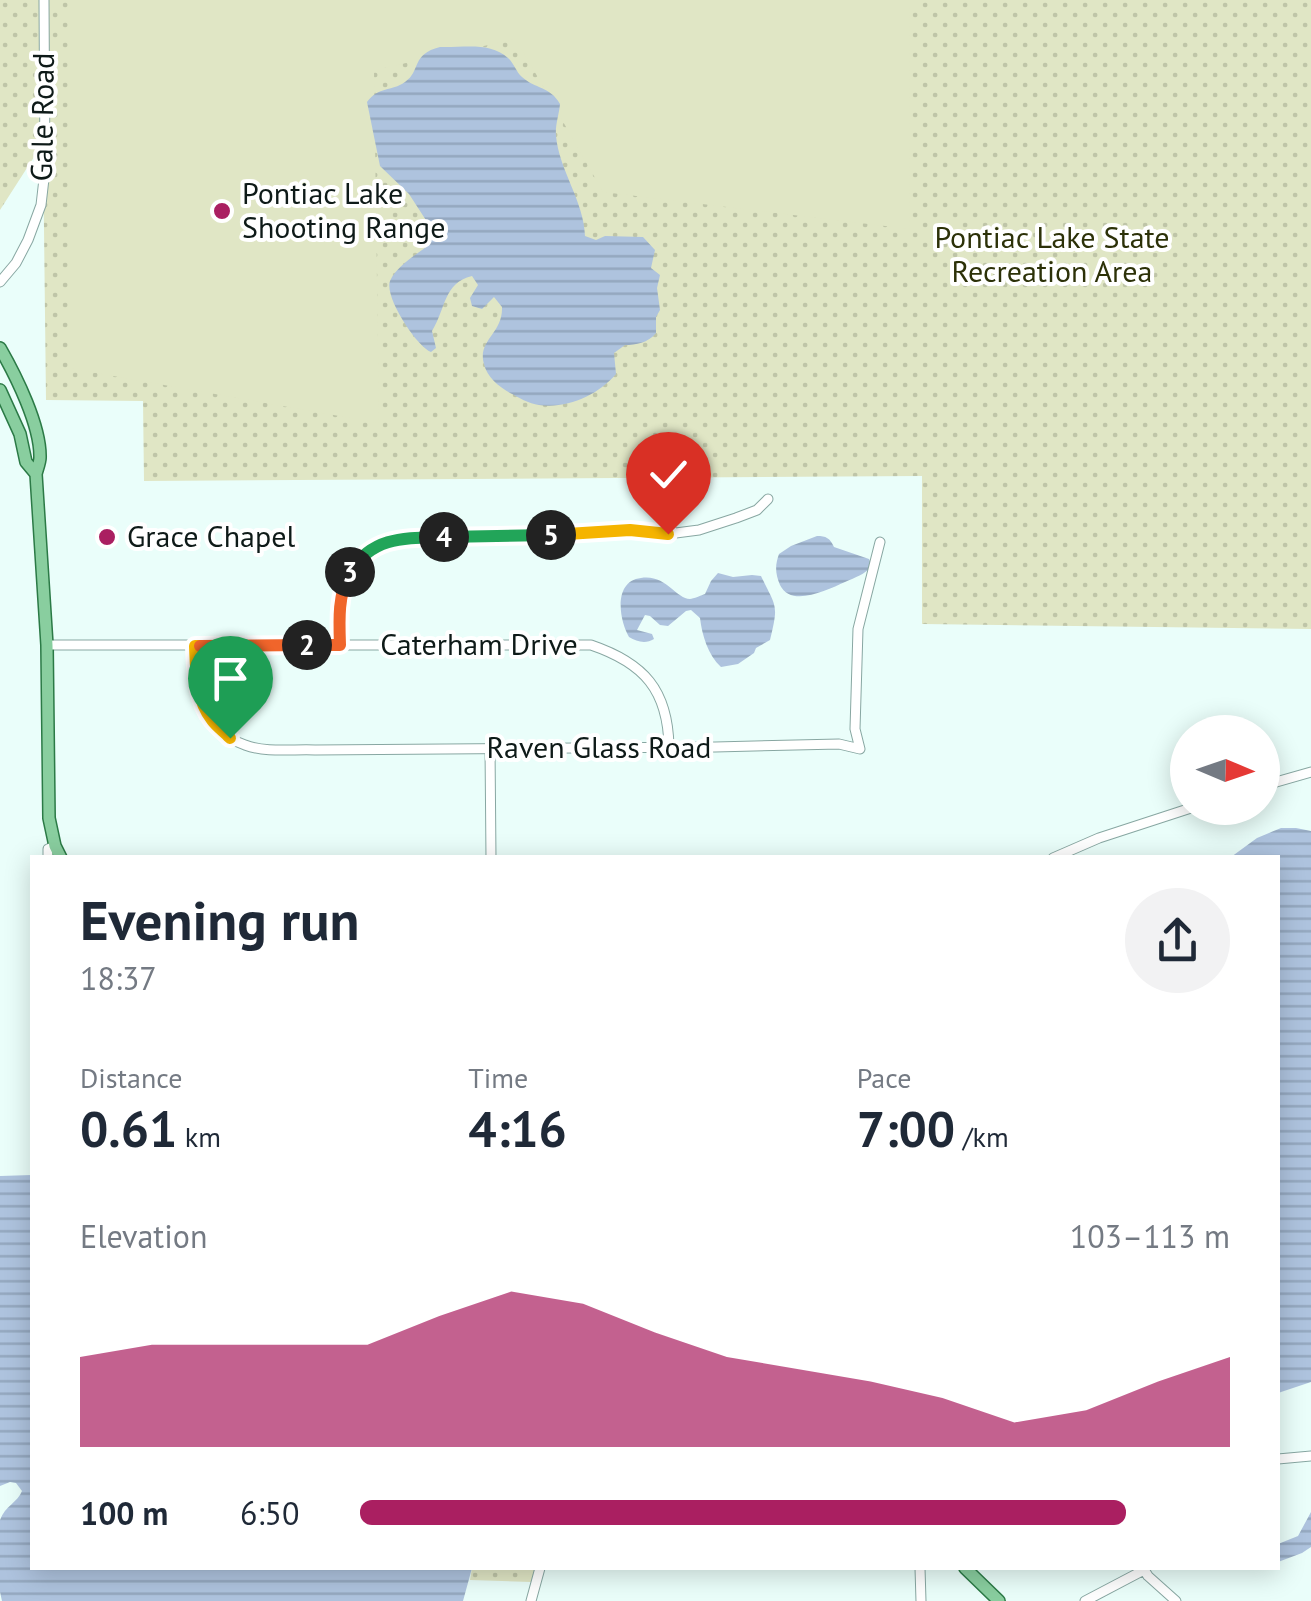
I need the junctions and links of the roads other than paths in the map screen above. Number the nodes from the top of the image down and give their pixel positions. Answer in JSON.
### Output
{"nodes":[{"id":1,"x":44,"y":0,"type":"edge"},
{"id":2,"x":0,"y":282,"type":"edge"},
{"id":3,"x":0,"y":350,"type":"edge"},
{"id":4,"x":0,"y":390,"type":"edge"},
{"id":5,"x":30,"y":413,"type":"junction"},
{"id":6,"x":14,"y":417,"type":"junction"},
{"id":7,"x":36,"y":474,"type":"junction"},
{"id":8,"x":768,"y":499,"type":"dead end"},
{"id":9,"x":880,"y":542,"type":"dead end"},
{"id":10,"x":340,"y":645,"type":"junction"},
{"id":11,"x":47,"y":646,"type":"junction"},
{"id":12,"x":195,"y":646,"type":"junction"},
{"id":13,"x":490,"y":747,"type":"junction"},
{"id":14,"x":669,"y":747,"type":"junction"},
{"id":15,"x":1311,"y":772,"type":"edge"},
{"id":16,"x":1280,"y":781,"type":"edge"},
{"id":17,"x":1170,"y":815,"type":"edge"},
{"id":18,"x":58,"y":852,"type":"edge"},
{"id":19,"x":490,"y":855,"type":"edge"},
{"id":20,"x":1060,"y":855,"type":"edge"},
{"id":21,"x":1311,"y":1456,"type":"edge"},
{"id":22,"x":1280,"y":1459,"type":"edge"},
{"id":23,"x":539,"y":1570,"type":"edge"},
{"id":24,"x":920,"y":1570,"type":"edge"},
{"id":25,"x":967,"y":1570,"type":"edge"},
{"id":26,"x":1142,"y":1570,"type":"edge"},
{"id":27,"x":1145,"y":1570,"type":"edge"},
{"id":28,"x":531,"y":1601,"type":"edge"},
{"id":29,"x":921,"y":1601,"type":"edge"},
{"id":30,"x":998,"y":1601,"type":"edge"},
{"id":31,"x":1085,"y":1601,"type":"edge"},
{"id":32,"x":1176,"y":1601,"type":"edge"}],
"edges":[{"from":1,"to":2,"type":"street","name":"Gale Road"},
{"from":3,"to":5,"type":"main road"},
{"from":4,"to":6,"type":"main road"},
{"from":5,"to":6,"type":"main road"},
{"from":5,"to":7,"type":"main road"},
{"from":6,"to":7,"type":"main road"},
{"from":7,"to":11,"type":"main road"},
{"from":8,"to":10,"type":"street"},
{"from":9,"to":14,"type":"street","name":"Raven Glass Road"},
{"from":10,"to":12,"type":"street","name":"Caterham Drive"},
{"from":10,"to":14,"type":"street","name":"Caterham Drive"},
{"from":11,"to":12,"type":"street","name":"Caterham Drive"},
{"from":11,"to":18,"type":"main road"},
{"from":12,"to":13,"type":"street","name":"Raven Glass Road"},
{"from":13,"to":14,"type":"street","name":"Raven Glass Road"},
{"from":13,"to":19,"type":"street"},
{"from":15,"to":16,"type":"street"},
{"from":17,"to":20,"type":"street"},
{"from":21,"to":22,"type":"street"},
{"from":23,"to":28,"type":"street"},
{"from":24,"to":29,"type":"street"},
{"from":25,"to":30,"type":"main road"},
{"from":26,"to":31,"type":"street"},
{"from":27,"to":32,"type":"street"}]}
